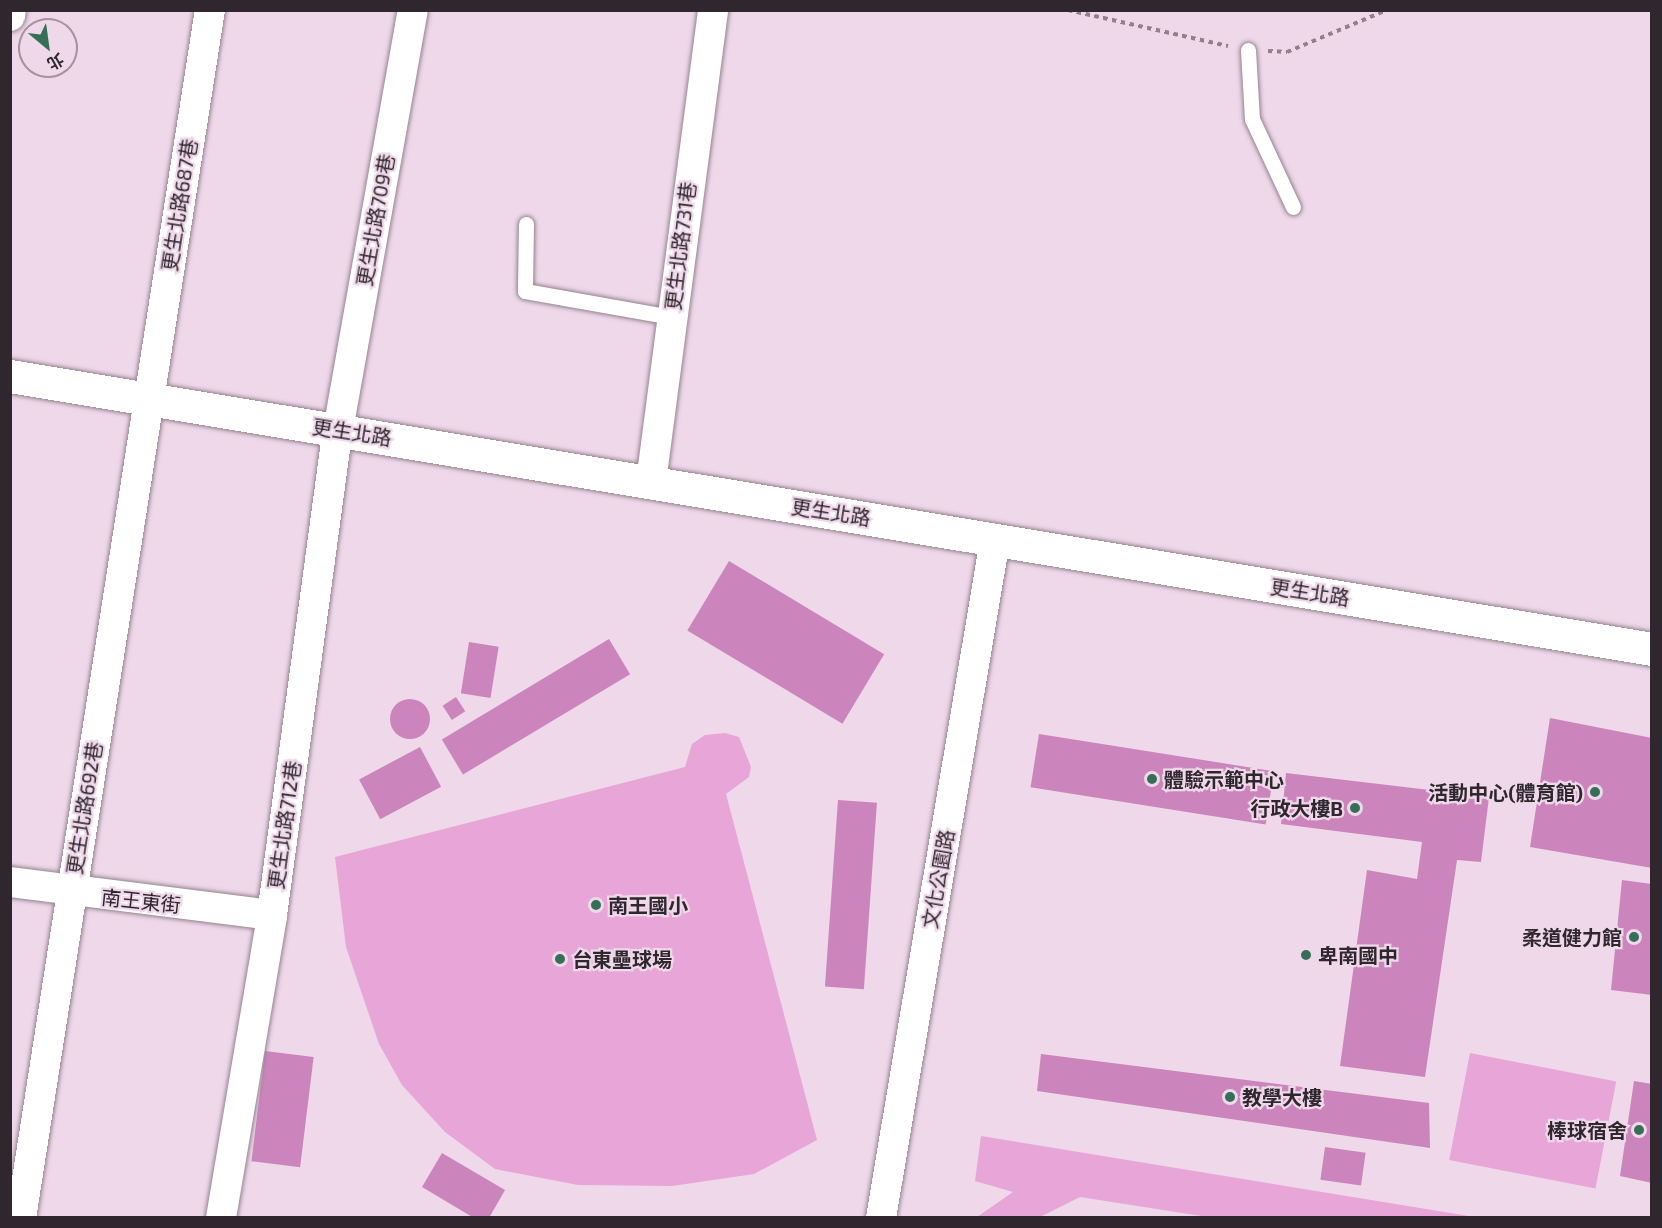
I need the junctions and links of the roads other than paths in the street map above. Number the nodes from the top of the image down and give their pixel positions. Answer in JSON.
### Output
{"nodes":[{"id":1,"x":12,"y":10,"type":"edge"},
{"id":2,"x":210,"y":10,"type":"edge"},
{"id":3,"x":413,"y":10,"type":"edge"},
{"id":4,"x":713,"y":10,"type":"edge"},
{"id":5,"x":10,"y":16,"type":"edge"},
{"id":6,"x":1248,"y":50,"type":"road end"},
{"id":7,"x":1293,"y":207,"type":"dead end"},
{"id":8,"x":526,"y":224,"type":"dead end"},
{"id":9,"x":671,"y":317,"type":"junction"},
{"id":10,"x":10,"y":376,"type":"edge"},
{"id":11,"x":148,"y":399,"type":"junction"},
{"id":12,"x":338,"y":430,"type":"junction"},
{"id":13,"x":651,"y":482,"type":"junction"},
{"id":14,"x":995,"y":540,"type":"junction"},
{"id":15,"x":1652,"y":649,"type":"edge"},
{"id":16,"x":10,"y":882,"type":"edge"},
{"id":17,"x":70,"y":893,"type":"junction"},
{"id":18,"x":272,"y":915,"type":"junction"},
{"id":19,"x":21,"y":1218,"type":"edge"},
{"id":20,"x":221,"y":1218,"type":"edge"},
{"id":21,"x":881,"y":1218,"type":"edge"}],
"edges":[{"from":1,"to":5,"type":"street"},
{"from":2,"to":11,"type":"street","name":"更生北路687巷"},
{"from":3,"to":12,"type":"street","name":"更生北路709巷"},
{"from":4,"to":9,"type":"street","name":"更生北路731巷"},
{"from":6,"to":7,"type":"lane"},
{"from":8,"to":9,"type":"lane"},
{"from":9,"to":13,"type":"street","name":"更生北路731巷"},
{"from":10,"to":11,"type":"main road","name":"更生北路"},
{"from":11,"to":12,"type":"main road","name":"更生北路"},
{"from":11,"to":17,"type":"street","name":"更生北路692巷"},
{"from":12,"to":13,"type":"main road","name":"更生北路"},
{"from":12,"to":18,"type":"street","name":"更生北路712巷"},
{"from":13,"to":14,"type":"main road","name":"更生北路"},
{"from":14,"to":15,"type":"main road","name":"更生北路"},
{"from":14,"to":21,"type":"street","name":"文化公園路"},
{"from":16,"to":17,"type":"street","name":"南王東街"},
{"from":17,"to":18,"type":"street","name":"南王東街"},
{"from":17,"to":19,"type":"street","name":"更生北路692巷"},
{"from":18,"to":20,"type":"street","name":"更生北路712巷"}]}
